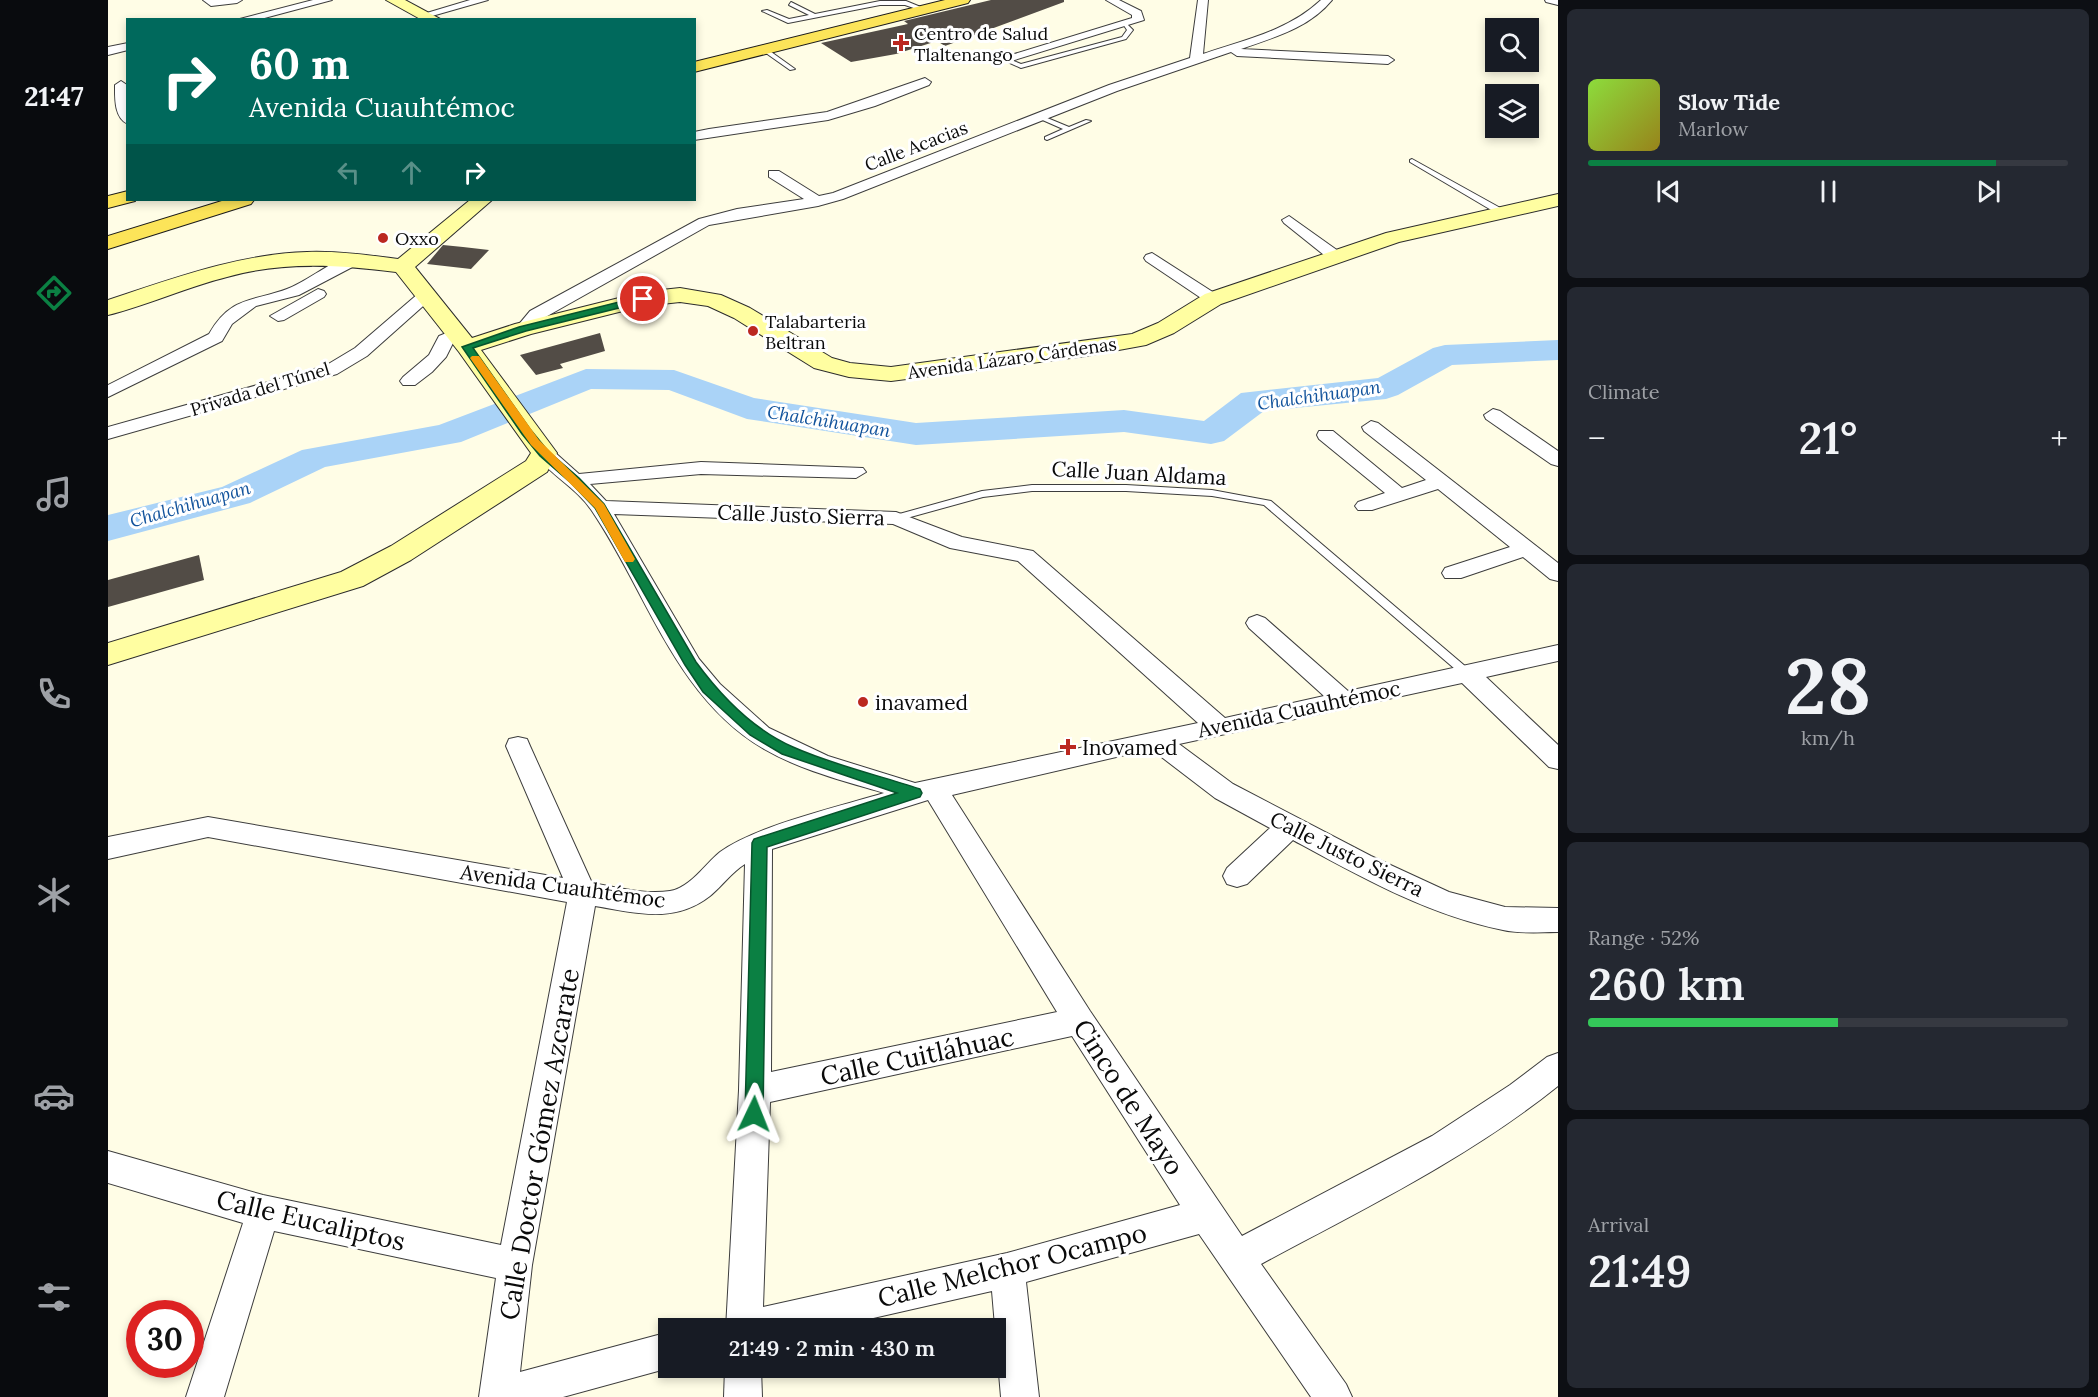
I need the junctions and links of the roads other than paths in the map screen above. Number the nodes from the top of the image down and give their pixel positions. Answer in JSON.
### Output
{"nodes":[{"id":1,"x":208,"y":0,"type":"edge"},
{"id":2,"x":237,"y":0,"type":"edge"},
{"id":3,"x":327,"y":0,"type":"edge"},
{"id":4,"x":393,"y":0,"type":"edge"},
{"id":5,"x":483,"y":0,"type":"edge"},
{"id":6,"x":963,"y":0,"type":"edge"},
{"id":7,"x":1111,"y":0,"type":"edge"},
{"id":8,"x":1203,"y":0,"type":"edge"},
{"id":9,"x":1327,"y":0,"type":"edge"},
{"id":10,"x":1550,"y":0,"type":"edge"},
{"id":11,"x":1558,"y":2,"type":"edge"},
{"id":12,"x":791,"y":4,"type":"dead end"},
{"id":13,"x":924,"y":5,"type":"edge"},
{"id":14,"x":765,"y":11,"type":"dead end"},
{"id":15,"x":814,"y":16,"type":"junction"},
{"id":16,"x":430,"y":17,"type":"edge"},
{"id":17,"x":250,"y":18,"type":"edge"},
{"id":18,"x":126,"y":46,"type":"edge"},
{"id":19,"x":765,"y":50,"type":"junction"},
{"id":20,"x":108,"y":51,"type":"edge"},
{"id":21,"x":1225,"y":52,"type":"junction"},
{"id":22,"x":696,"y":58,"type":"edge"},
{"id":23,"x":1004,"y":59,"type":"dead end"},
{"id":24,"x":1388,"y":60,"type":"dead end"},
{"id":25,"x":1196,"y":61,"type":"junction"},
{"id":26,"x":696,"y":67,"type":"edge"},
{"id":27,"x":792,"y":69,"type":"dead end"},
{"id":28,"x":925,"y":82,"type":"dead end"},
{"id":29,"x":119,"y":85,"type":"edge"},
{"id":30,"x":126,"y":115,"type":"edge"},
{"id":31,"x":1040,"y":117,"type":"junction"},
{"id":32,"x":1088,"y":121,"type":"dead end"},
{"id":33,"x":1069,"y":129,"type":"junction"},
{"id":34,"x":696,"y":135,"type":"edge"},
{"id":35,"x":1047,"y":138,"type":"dead end"},
{"id":36,"x":1412,"y":161,"type":"dead end"},
{"id":37,"x":774,"y":174,"type":"dead end"},
{"id":38,"x":126,"y":198,"type":"edge"},
{"id":39,"x":1558,"y":200,"type":"edge"},
{"id":40,"x":241,"y":201,"type":"edge"},
{"id":41,"x":481,"y":201,"type":"edge"},
{"id":42,"x":108,"y":202,"type":"edge"},
{"id":43,"x":818,"y":202,"type":"junction"},
{"id":44,"x":1501,"y":212,"type":"junction"},
{"id":45,"x":1289,"y":220,"type":"dead end"},
{"id":46,"x":108,"y":243,"type":"edge"},
{"id":47,"x":1335,"y":256,"type":"junction"},
{"id":48,"x":1152,"y":258,"type":"dead end"},
{"id":49,"x":365,"y":261,"type":"junction"},
{"id":50,"x":403,"y":266,"type":"junction"},
{"id":51,"x":425,"y":296,"type":"junction"},
{"id":52,"x":1213,"y":299,"type":"junction"},
{"id":53,"x":108,"y":308,"type":"edge"},
{"id":54,"x":278,"y":316,"type":"dead end"},
{"id":55,"x":523,"y":329,"type":"junction"},
{"id":56,"x":461,"y":341,"type":"junction"},
{"id":57,"x":409,"y":381,"type":"dead end"},
{"id":58,"x":108,"y":392,"type":"edge"},
{"id":59,"x":1493,"y":416,"type":"dead end"},
{"id":60,"x":1371,"y":427,"type":"dead end"},
{"id":61,"x":108,"y":433,"type":"edge"},
{"id":62,"x":1326,"y":435,"type":"dead end"},
{"id":63,"x":535,"y":443,"type":"junction"},
{"id":64,"x":1558,"y":460,"type":"edge"},
{"id":65,"x":856,"y":472,"type":"dead end"},
{"id":66,"x":575,"y":480,"type":"junction"},
{"id":67,"x":1441,"y":482,"type":"junction"},
{"id":68,"x":1399,"y":495,"type":"junction"},
{"id":69,"x":1365,"y":506,"type":"dead end"},
{"id":70,"x":600,"y":507,"type":"junction"},
{"id":71,"x":896,"y":518,"type":"junction"},
{"id":72,"x":1525,"y":549,"type":"junction"},
{"id":73,"x":1453,"y":573,"type":"dead end"},
{"id":74,"x":1558,"y":574,"type":"edge"},
{"id":75,"x":1257,"y":623,"type":"dead end"},
{"id":76,"x":1558,"y":653,"type":"edge"},
{"id":77,"x":108,"y":654,"type":"edge"},
{"id":78,"x":1466,"y":672,"type":"junction"},
{"id":79,"x":1344,"y":700,"type":"junction"},
{"id":80,"x":1220,"y":728,"type":"junction"},
{"id":81,"x":1155,"y":738,"type":"junction"},
{"id":82,"x":518,"y":746,"type":"dead end"},
{"id":83,"x":1558,"y":760,"type":"edge"},
{"id":84,"x":925,"y":791,"type":"junction"},
{"id":85,"x":1289,"y":827,"type":"junction"},
{"id":86,"x":759,"y":843,"type":"junction"},
{"id":87,"x":108,"y":848,"type":"edge"},
{"id":88,"x":1237,"y":876,"type":"dead end"},
{"id":89,"x":583,"y":893,"type":"junction"},
{"id":90,"x":1558,"y":920,"type":"edge"},
{"id":91,"x":1079,"y":1022,"type":"junction"},
{"id":92,"x":1558,"y":1067,"type":"edge"},
{"id":93,"x":755,"y":1090,"type":"junction"},
{"id":94,"x":108,"y":1167,"type":"edge"},
{"id":95,"x":263,"y":1212,"type":"junction"},
{"id":96,"x":1206,"y":1215,"type":"junction"},
{"id":97,"x":1236,"y":1258,"type":"junction"},
{"id":98,"x":515,"y":1265,"type":"junction"},
{"id":99,"x":1007,"y":1270,"type":"junction"},
{"id":100,"x":745,"y":1318,"type":"edge"},
{"id":101,"x":794,"y":1318,"type":"edge"},
{"id":102,"x":658,"y":1353,"type":"edge"},
{"id":103,"x":743,"y":1378,"type":"edge"},
{"id":104,"x":206,"y":1397,"type":"edge"},
{"id":105,"x":498,"y":1397,"type":"edge"},
{"id":106,"x":743,"y":1397,"type":"edge"},
{"id":107,"x":1020,"y":1397,"type":"edge"},
{"id":108,"x":1333,"y":1397,"type":"edge"}],
"edges":[{"from":1,"to":2,"type":"street"},
{"from":3,"to":17,"type":"street"},
{"from":4,"to":16,"type":"street"},
{"from":5,"to":16,"type":"street"},
{"from":6,"to":13,"type":"main road"},
{"from":7,"to":23,"type":"street"},
{"from":8,"to":25,"type":"street"},
{"from":9,"to":21,"type":"street","name":"Calle Acacias"},
{"from":10,"to":11,"type":"street"},
{"from":12,"to":15,"type":"lane"},
{"from":13,"to":15,"type":"lane"},
{"from":13,"to":19,"type":"main road"},
{"from":13,"to":22,"type":"main road"},
{"from":14,"to":15,"type":"lane"},
{"from":18,"to":20,"type":"street"},
{"from":19,"to":26,"type":"main road"},
{"from":19,"to":27,"type":"lane"},
{"from":21,"to":24,"type":"street"},
{"from":21,"to":25,"type":"street","name":"Calle Acacias"},
{"from":25,"to":31,"type":"street","name":"Calle Acacias"},
{"from":28,"to":34,"type":"street"},
{"from":29,"to":30,"type":"street"},
{"from":31,"to":33,"type":"lane"},
{"from":31,"to":43,"type":"street","name":"Calle Acacias"},
{"from":32,"to":33,"type":"lane"},
{"from":33,"to":35,"type":"lane"},
{"from":36,"to":44,"type":"lane"},
{"from":37,"to":43,"type":"street"},
{"from":38,"to":42,"type":"main road"},
{"from":39,"to":44,"type":"street","name":"Avenida Lázaro Cárdenas"},
{"from":40,"to":46,"type":"main road"},
{"from":41,"to":50,"type":"street"},
{"from":43,"to":55,"type":"street","name":"Calle Acacias"},
{"from":44,"to":47,"type":"street","name":"Avenida Lázaro Cárdenas"},
{"from":45,"to":47,"type":"street"},
{"from":47,"to":52,"type":"street","name":"Avenida Lázaro Cárdenas"},
{"from":48,"to":52,"type":"street"},
{"from":49,"to":50,"type":"street"},
{"from":49,"to":53,"type":"street"},
{"from":49,"to":54,"type":"street"},
{"from":49,"to":58,"type":"street"},
{"from":50,"to":51,"type":"street"},
{"from":51,"to":56,"type":"street"},
{"from":51,"to":61,"type":"street","name":"Privada del Túnel"},
{"from":52,"to":55,"type":"street","name":"Avenida Lázaro Cárdenas"},
{"from":55,"to":56,"type":"street","name":"Avenida Lázaro Cárdenas"},
{"from":56,"to":57,"type":"street"},
{"from":56,"to":63,"type":"street"},
{"from":59,"to":64,"type":"street"},
{"from":60,"to":67,"type":"street"},
{"from":62,"to":68,"type":"street"},
{"from":63,"to":66,"type":"street"},
{"from":63,"to":77,"type":"street"},
{"from":65,"to":66,"type":"street"},
{"from":66,"to":70,"type":"street"},
{"from":67,"to":68,"type":"street"},
{"from":67,"to":72,"type":"street"},
{"from":68,"to":69,"type":"street"},
{"from":70,"to":71,"type":"street","name":"Calle Justo Sierra"},
{"from":70,"to":84,"type":"street"},
{"from":71,"to":78,"type":"lane","name":"Calle Juan Aldama"},
{"from":71,"to":80,"type":"street","name":"Calle Justo Sierra"},
{"from":72,"to":73,"type":"street"},
{"from":72,"to":74,"type":"street"},
{"from":75,"to":79,"type":"street"},
{"from":76,"to":78,"type":"street","name":"Avenida Cuauhtémoc"},
{"from":78,"to":79,"type":"street","name":"Avenida Cuauhtémoc"},
{"from":78,"to":83,"type":"street"},
{"from":79,"to":80,"type":"street","name":"Avenida Cuauhtémoc"},
{"from":80,"to":81,"type":"street","name":"Avenida Cuauhtémoc"},
{"from":81,"to":84,"type":"street","name":"Avenida Cuauhtémoc"},
{"from":81,"to":85,"type":"street","name":"Calle Justo Sierra"},
{"from":82,"to":89,"type":"street"},
{"from":84,"to":86,"type":"street","name":"Avenida Cuauhtémoc"},
{"from":84,"to":91,"type":"street","name":"Cinco de Mayo"},
{"from":85,"to":88,"type":"street"},
{"from":85,"to":90,"type":"street","name":"Calle Justo Sierra"},
{"from":86,"to":89,"type":"street","name":"Avenida Cuauhtémoc"},
{"from":86,"to":93,"type":"street"},
{"from":87,"to":89,"type":"street","name":"Avenida Cuauhtémoc"},
{"from":89,"to":98,"type":"street","name":"Calle Doctor Gómez Azcarate"},
{"from":91,"to":93,"type":"street","name":"Calle Cuitláhuac"},
{"from":91,"to":96,"type":"street","name":"Cinco de Mayo"},
{"from":92,"to":97,"type":"street"},
{"from":93,"to":100,"type":"street"},
{"from":94,"to":95,"type":"street","name":"Calle Eucaliptos"},
{"from":95,"to":98,"type":"street","name":"Calle Eucaliptos"},
{"from":95,"to":104,"type":"street"},
{"from":96,"to":97,"type":"street","name":"Cinco de Mayo"},
{"from":96,"to":99,"type":"street","name":"Calle Melchor Ocampo"},
{"from":97,"to":108,"type":"street","name":"Cinco de Mayo"},
{"from":98,"to":105,"type":"street","name":"Calle Doctor Gómez Azcarate"},
{"from":99,"to":101,"type":"street","name":"Calle Melchor Ocampo"},
{"from":99,"to":107,"type":"street"},
{"from":102,"to":105,"type":"street"},
{"from":103,"to":106,"type":"street"}]}
